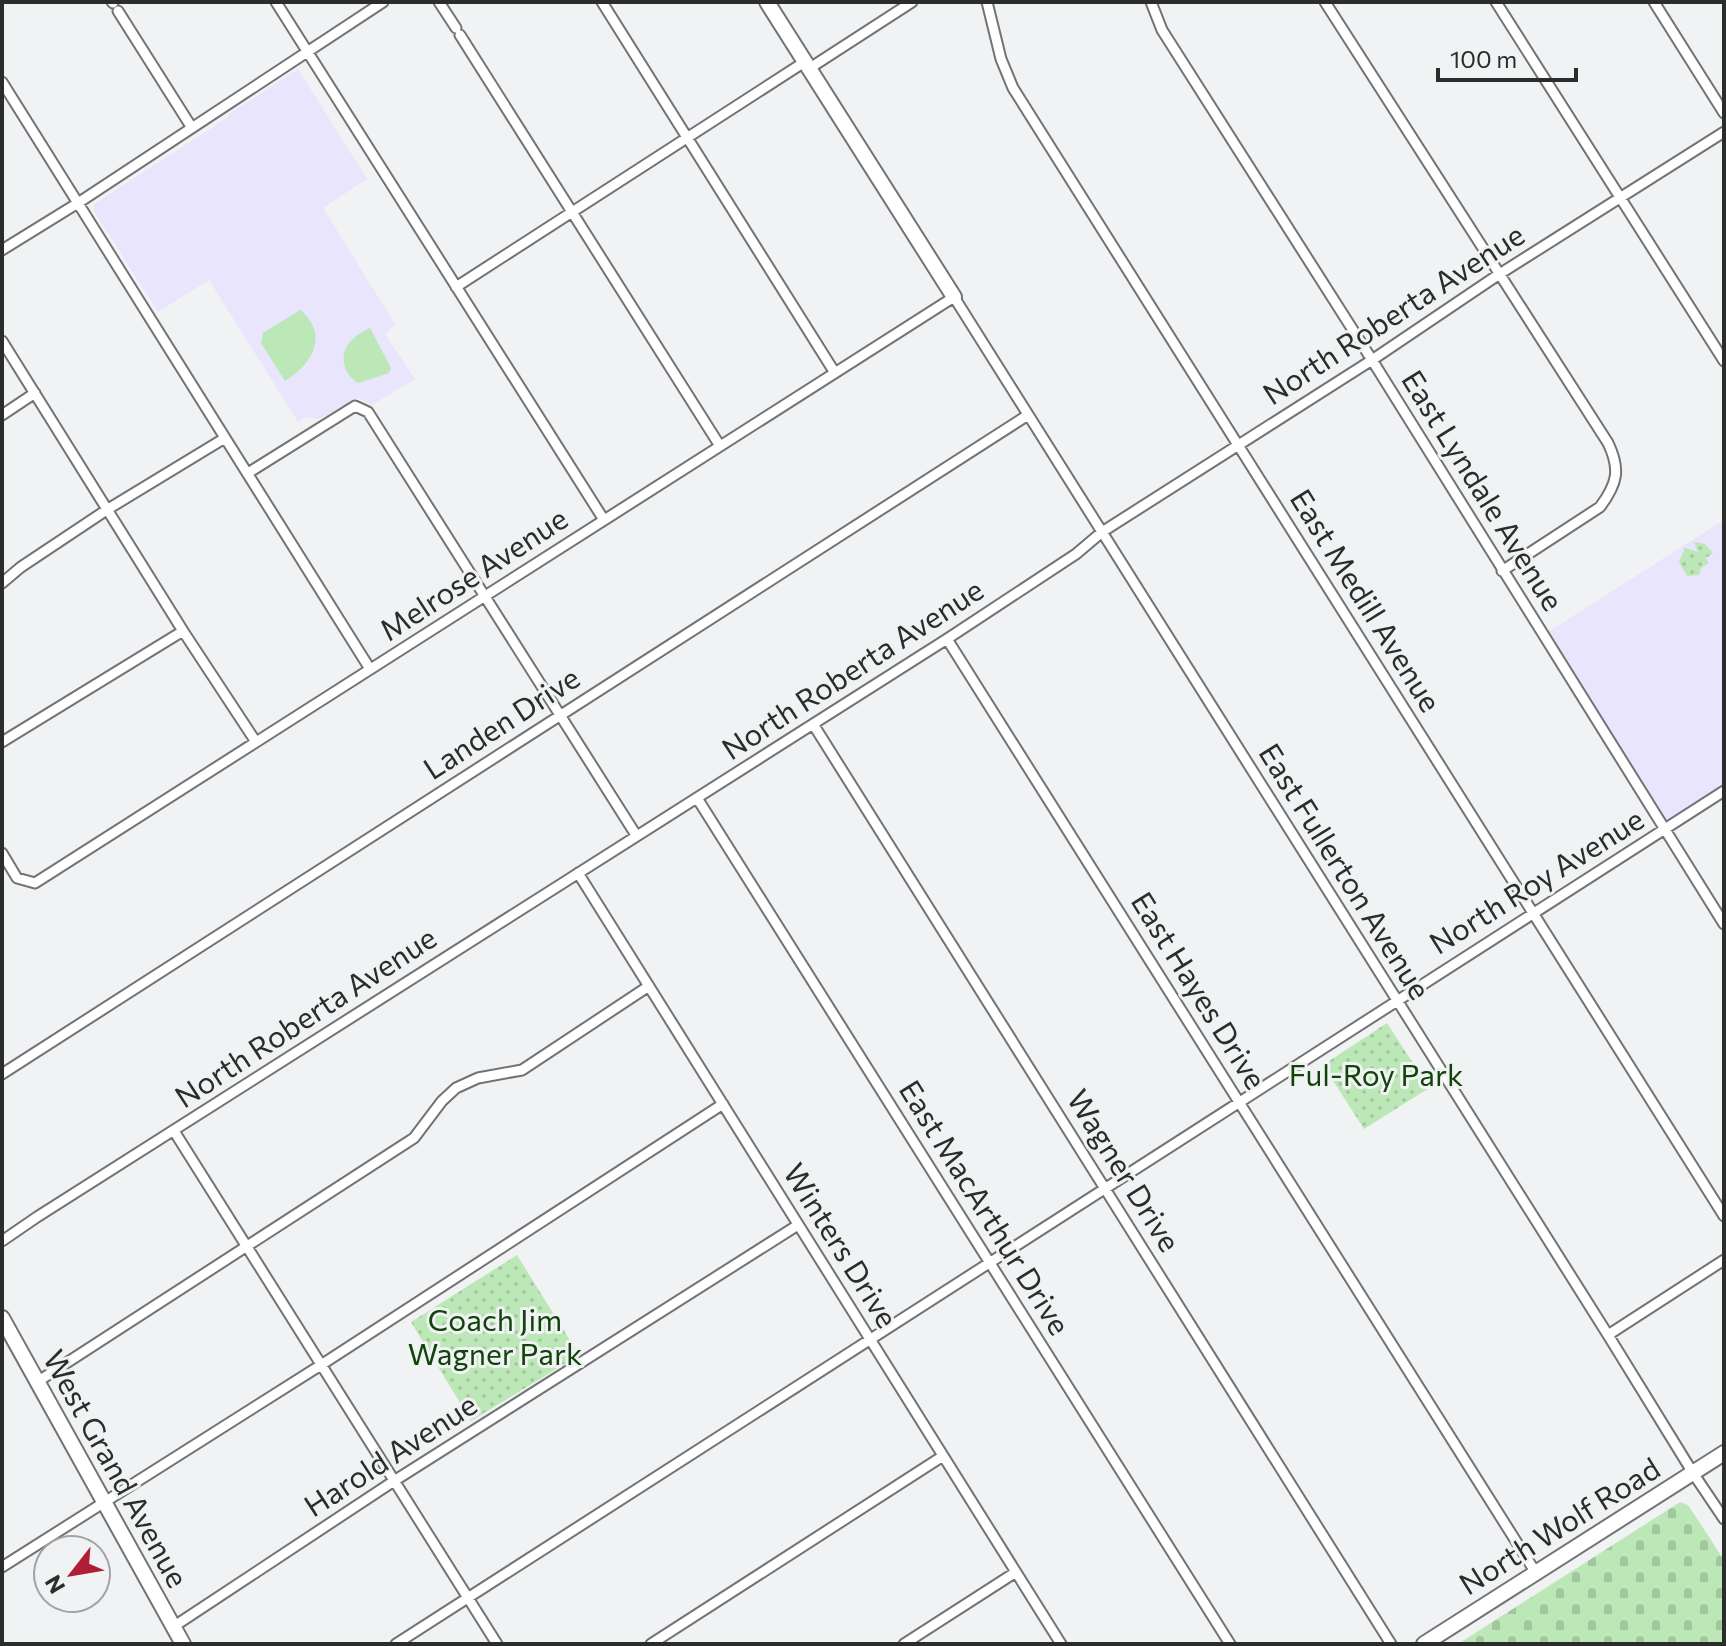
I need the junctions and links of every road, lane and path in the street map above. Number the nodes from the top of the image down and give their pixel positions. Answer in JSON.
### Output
{"nodes":[{"id":1,"x":276,"y":2,"type":"edge"},
{"id":2,"x":383,"y":2,"type":"edge"},
{"id":3,"x":439,"y":2,"type":"edge"},
{"id":4,"x":602,"y":2,"type":"edge"},
{"id":5,"x":767,"y":2,"type":"edge"},
{"id":6,"x":912,"y":2,"type":"edge"},
{"id":7,"x":987,"y":2,"type":"edge"},
{"id":8,"x":1151,"y":2,"type":"edge"},
{"id":9,"x":1325,"y":2,"type":"edge"},
{"id":10,"x":1496,"y":2,"type":"edge"},
{"id":11,"x":1654,"y":2,"type":"edge"},
{"id":12,"x":114,"y":6,"type":"edge"},
{"id":13,"x":307,"y":52,"type":"junction"},
{"id":14,"x":808,"y":65,"type":"junction"},
{"id":15,"x":2,"y":82,"type":"edge"},
{"id":16,"x":1724,"y":113,"type":"edge"},
{"id":17,"x":192,"y":128,"type":"junction"},
{"id":18,"x":1724,"y":132,"type":"edge"},
{"id":19,"x":687,"y":139,"type":"junction"},
{"id":20,"x":1620,"y":197,"type":"junction"},
{"id":21,"x":78,"y":203,"type":"junction"},
{"id":22,"x":571,"y":213,"type":"junction"},
{"id":23,"x":2,"y":250,"type":"edge"},
{"id":24,"x":1498,"y":275,"type":"junction"},
{"id":25,"x":456,"y":287,"type":"junction"},
{"id":26,"x":954,"y":297,"type":"junction"},
{"id":27,"x":2,"y":341,"type":"edge"},
{"id":28,"x":1372,"y":360,"type":"junction"},
{"id":29,"x":1724,"y":361,"type":"edge"},
{"id":30,"x":835,"y":373,"type":"junction"},
{"id":31,"x":35,"y":393,"type":"junction"},
{"id":32,"x":2,"y":415,"type":"edge"},
{"id":33,"x":1028,"y":415,"type":"junction"},
{"id":34,"x":225,"y":438,"type":"junction"},
{"id":35,"x":1238,"y":445,"type":"junction"},
{"id":36,"x":720,"y":446,"type":"junction"},
{"id":37,"x":248,"y":473,"type":"junction"},
{"id":38,"x":108,"y":509,"type":"junction"},
{"id":39,"x":604,"y":520,"type":"junction"},
{"id":40,"x":1102,"y":532,"type":"junction"},
{"id":41,"x":1502,"y":571,"type":"junction"},
{"id":42,"x":2,"y":583,"type":"edge"},
{"id":43,"x":484,"y":597,"type":"junction"},
{"id":44,"x":183,"y":631,"type":"junction"},
{"id":45,"x":947,"y":639,"type":"junction"},
{"id":46,"x":370,"y":669,"type":"junction"},
{"id":47,"x":560,"y":716,"type":"junction"},
{"id":48,"x":813,"y":724,"type":"junction"},
{"id":49,"x":2,"y":742,"type":"edge"},
{"id":50,"x":256,"y":742,"type":"junction"},
{"id":51,"x":1724,"y":791,"type":"edge"},
{"id":52,"x":697,"y":798,"type":"junction"},
{"id":53,"x":1665,"y":830,"type":"junction"},
{"id":54,"x":636,"y":835,"type":"junction"},
{"id":55,"x":2,"y":853,"type":"edge"},
{"id":56,"x":578,"y":873,"type":"junction"},
{"id":57,"x":1533,"y":913,"type":"junction"},
{"id":58,"x":1724,"y":924,"type":"edge"},
{"id":59,"x":649,"y":986,"type":"junction"},
{"id":60,"x":1396,"y":1000,"type":"junction"},
{"id":61,"x":2,"y":1074,"type":"edge"},
{"id":62,"x":1240,"y":1102,"type":"junction"},
{"id":63,"x":723,"y":1104,"type":"junction"},
{"id":64,"x":174,"y":1131,"type":"junction"},
{"id":65,"x":1105,"y":1188,"type":"junction"},
{"id":66,"x":1724,"y":1216,"type":"edge"},
{"id":67,"x":798,"y":1225,"type":"junction"},
{"id":68,"x":2,"y":1241,"type":"edge"},
{"id":69,"x":247,"y":1248,"type":"junction"},
{"id":70,"x":1724,"y":1260,"type":"edge"},
{"id":71,"x":989,"y":1262,"type":"junction"},
{"id":72,"x":2,"y":1318,"type":"edge"},
{"id":73,"x":1608,"y":1335,"type":"junction"},
{"id":74,"x":870,"y":1339,"type":"junction"},
{"id":75,"x":321,"y":1365,"type":"junction"},
{"id":76,"x":37,"y":1382,"type":"junction"},
{"id":77,"x":1724,"y":1453,"type":"edge"},
{"id":78,"x":943,"y":1456,"type":"junction"},
{"id":79,"x":1693,"y":1473,"type":"junction"},
{"id":80,"x":394,"y":1481,"type":"junction"},
{"id":81,"x":103,"y":1502,"type":"junction"},
{"id":82,"x":1724,"y":1519,"type":"edge"},
{"id":83,"x":2,"y":1567,"type":"edge"},
{"id":84,"x":1016,"y":1572,"type":"junction"},
{"id":85,"x":1536,"y":1573,"type":"junction"},
{"id":86,"x":468,"y":1599,"type":"junction"},
{"id":87,"x":173,"y":1627,"type":"junction"},
{"id":88,"x":183,"y":1644,"type":"edge"},
{"id":89,"x":396,"y":1644,"type":"edge"},
{"id":90,"x":497,"y":1644,"type":"edge"},
{"id":91,"x":651,"y":1644,"type":"edge"},
{"id":92,"x":904,"y":1644,"type":"edge"},
{"id":93,"x":1061,"y":1644,"type":"edge"},
{"id":94,"x":1230,"y":1644,"type":"edge"},
{"id":95,"x":1391,"y":1644,"type":"edge"},
{"id":96,"x":1424,"y":1644,"type":"edge"}],
"edges":[{"from":1,"to":13,"type":"street"},
{"from":2,"to":13,"type":"street"},
{"from":3,"to":22,"type":"street"},
{"from":4,"to":19,"type":"street"},
{"from":5,"to":14,"type":"main road"},
{"from":6,"to":14,"type":"street"},
{"from":7,"to":35,"type":"street","name":"East Medill Avenue"},
{"from":8,"to":28,"type":"street","name":"East Lyndale Avenue"},
{"from":9,"to":24,"type":"street"},
{"from":10,"to":20,"type":"street"},
{"from":11,"to":16,"type":"street"},
{"from":12,"to":17,"type":"street"},
{"from":13,"to":17,"type":"street"},
{"from":13,"to":25,"type":"street"},
{"from":14,"to":19,"type":"street"},
{"from":14,"to":26,"type":"main road"},
{"from":15,"to":21,"type":"street"},
{"from":17,"to":21,"type":"street"},
{"from":18,"to":20,"type":"street","name":"North Roberta Avenue"},
{"from":19,"to":22,"type":"street"},
{"from":19,"to":30,"type":"street"},
{"from":20,"to":24,"type":"street","name":"North Roberta Avenue"},
{"from":20,"to":29,"type":"street"},
{"from":21,"to":23,"type":"street"},
{"from":21,"to":34,"type":"street"},
{"from":22,"to":25,"type":"street"},
{"from":22,"to":36,"type":"street"},
{"from":24,"to":28,"type":"street","name":"North Roberta Avenue"},
{"from":24,"to":41,"type":"street"},
{"from":25,"to":39,"type":"street"},
{"from":26,"to":30,"type":"street","name":"Melrose Avenue"},
{"from":26,"to":33,"type":"street","name":"East Fullerton Avenue"},
{"from":27,"to":31,"type":"street"},
{"from":28,"to":35,"type":"street","name":"North Roberta Avenue"},
{"from":28,"to":41,"type":"street","name":"East Lyndale Avenue"},
{"from":30,"to":36,"type":"street","name":"Melrose Avenue"},
{"from":31,"to":32,"type":"street"},
{"from":31,"to":38,"type":"street"},
{"from":33,"to":40,"type":"street","name":"East Fullerton Avenue"},
{"from":33,"to":47,"type":"street","name":"Landen Drive"},
{"from":34,"to":37,"type":"street"},
{"from":34,"to":38,"type":"street"},
{"from":35,"to":40,"type":"street","name":"North Roberta Avenue"},
{"from":35,"to":57,"type":"street","name":"East Medill Avenue"},
{"from":36,"to":39,"type":"street","name":"Melrose Avenue"},
{"from":37,"to":43,"type":"street"},
{"from":37,"to":46,"type":"street"},
{"from":38,"to":42,"type":"street"},
{"from":38,"to":44,"type":"street"},
{"from":39,"to":43,"type":"street","name":"Melrose Avenue"},
{"from":40,"to":45,"type":"street","name":"North Roberta Avenue"},
{"from":40,"to":60,"type":"street","name":"East Fullerton Avenue"},
{"from":41,"to":53,"type":"street","name":"East Lyndale Avenue"},
{"from":43,"to":46,"type":"street","name":"Melrose Avenue"},
{"from":43,"to":47,"type":"street"},
{"from":44,"to":49,"type":"street"},
{"from":44,"to":50,"type":"street"},
{"from":45,"to":48,"type":"street","name":"North Roberta Avenue"},
{"from":45,"to":62,"type":"street","name":"East Hayes Drive"},
{"from":46,"to":50,"type":"street","name":"Melrose Avenue"},
{"from":47,"to":54,"type":"street"},
{"from":47,"to":61,"type":"street","name":"Landen Drive"},
{"from":48,"to":52,"type":"street","name":"North Roberta Avenue"},
{"from":48,"to":65,"type":"street","name":"Wagner Drive"},
{"from":50,"to":55,"type":"street","name":"Melrose Avenue"},
{"from":51,"to":53,"type":"street","name":"North Roy Avenue"},
{"from":52,"to":54,"type":"street","name":"North Roberta Avenue"},
{"from":52,"to":71,"type":"street","name":"East MacArthur Drive"},
{"from":53,"to":57,"type":"street","name":"North Roy Avenue"},
{"from":53,"to":58,"type":"street","name":"East Lyndale Avenue"},
{"from":54,"to":56,"type":"street","name":"North Roberta Avenue"},
{"from":56,"to":59,"type":"street","name":"Winters Drive"},
{"from":56,"to":64,"type":"street","name":"North Roberta Avenue"},
{"from":57,"to":60,"type":"street","name":"North Roy Avenue"},
{"from":57,"to":66,"type":"street","name":"East Medill Avenue"},
{"from":59,"to":63,"type":"street","name":"Winters Drive"},
{"from":59,"to":69,"type":"street"},
{"from":60,"to":62,"type":"street","name":"North Roy Avenue"},
{"from":60,"to":73,"type":"street","name":"East Fullerton Avenue"},
{"from":62,"to":65,"type":"street","name":"North Roy Avenue"},
{"from":62,"to":85,"type":"street","name":"East Hayes Drive"},
{"from":63,"to":67,"type":"street","name":"Winters Drive"},
{"from":63,"to":75,"type":"street"},
{"from":64,"to":68,"type":"street","name":"North Roberta Avenue"},
{"from":64,"to":69,"type":"street"},
{"from":65,"to":71,"type":"street","name":"North Roy Avenue"},
{"from":65,"to":95,"type":"street","name":"Wagner Drive"},
{"from":67,"to":74,"type":"street","name":"Winters Drive"},
{"from":67,"to":80,"type":"street","name":"Harold Avenue"},
{"from":69,"to":75,"type":"street"},
{"from":69,"to":76,"type":"street"},
{"from":70,"to":73,"type":"street"},
{"from":71,"to":74,"type":"street","name":"North Roy Avenue"},
{"from":71,"to":94,"type":"street","name":"East MacArthur Drive"},
{"from":72,"to":76,"type":"main road","name":"West Grand Avenue"},
{"from":73,"to":79,"type":"street","name":"East Fullerton Avenue"},
{"from":74,"to":78,"type":"street","name":"Winters Drive"},
{"from":74,"to":86,"type":"street","name":"North Roy Avenue"},
{"from":75,"to":80,"type":"street"},
{"from":75,"to":81,"type":"street"},
{"from":76,"to":81,"type":"main road","name":"West Grand Avenue"},
{"from":77,"to":79,"type":"main road","name":"North Wolf Road"},
{"from":78,"to":84,"type":"street","name":"Winters Drive"},
{"from":78,"to":91,"type":"street"},
{"from":79,"to":82,"type":"street","name":"East Fullerton Avenue"},
{"from":79,"to":85,"type":"main road","name":"North Wolf Road"},
{"from":80,"to":86,"type":"street"},
{"from":80,"to":87,"type":"street","name":"Harold Avenue"},
{"from":81,"to":83,"type":"street"},
{"from":81,"to":87,"type":"main road","name":"West Grand Avenue"},
{"from":84,"to":92,"type":"street"},
{"from":84,"to":93,"type":"street","name":"Winters Drive"},
{"from":85,"to":96,"type":"main road","name":"North Wolf Road"},
{"from":86,"to":89,"type":"street","name":"North Roy Avenue"},
{"from":86,"to":90,"type":"street"},
{"from":87,"to":88,"type":"main road","name":"West Grand Avenue"}]}
